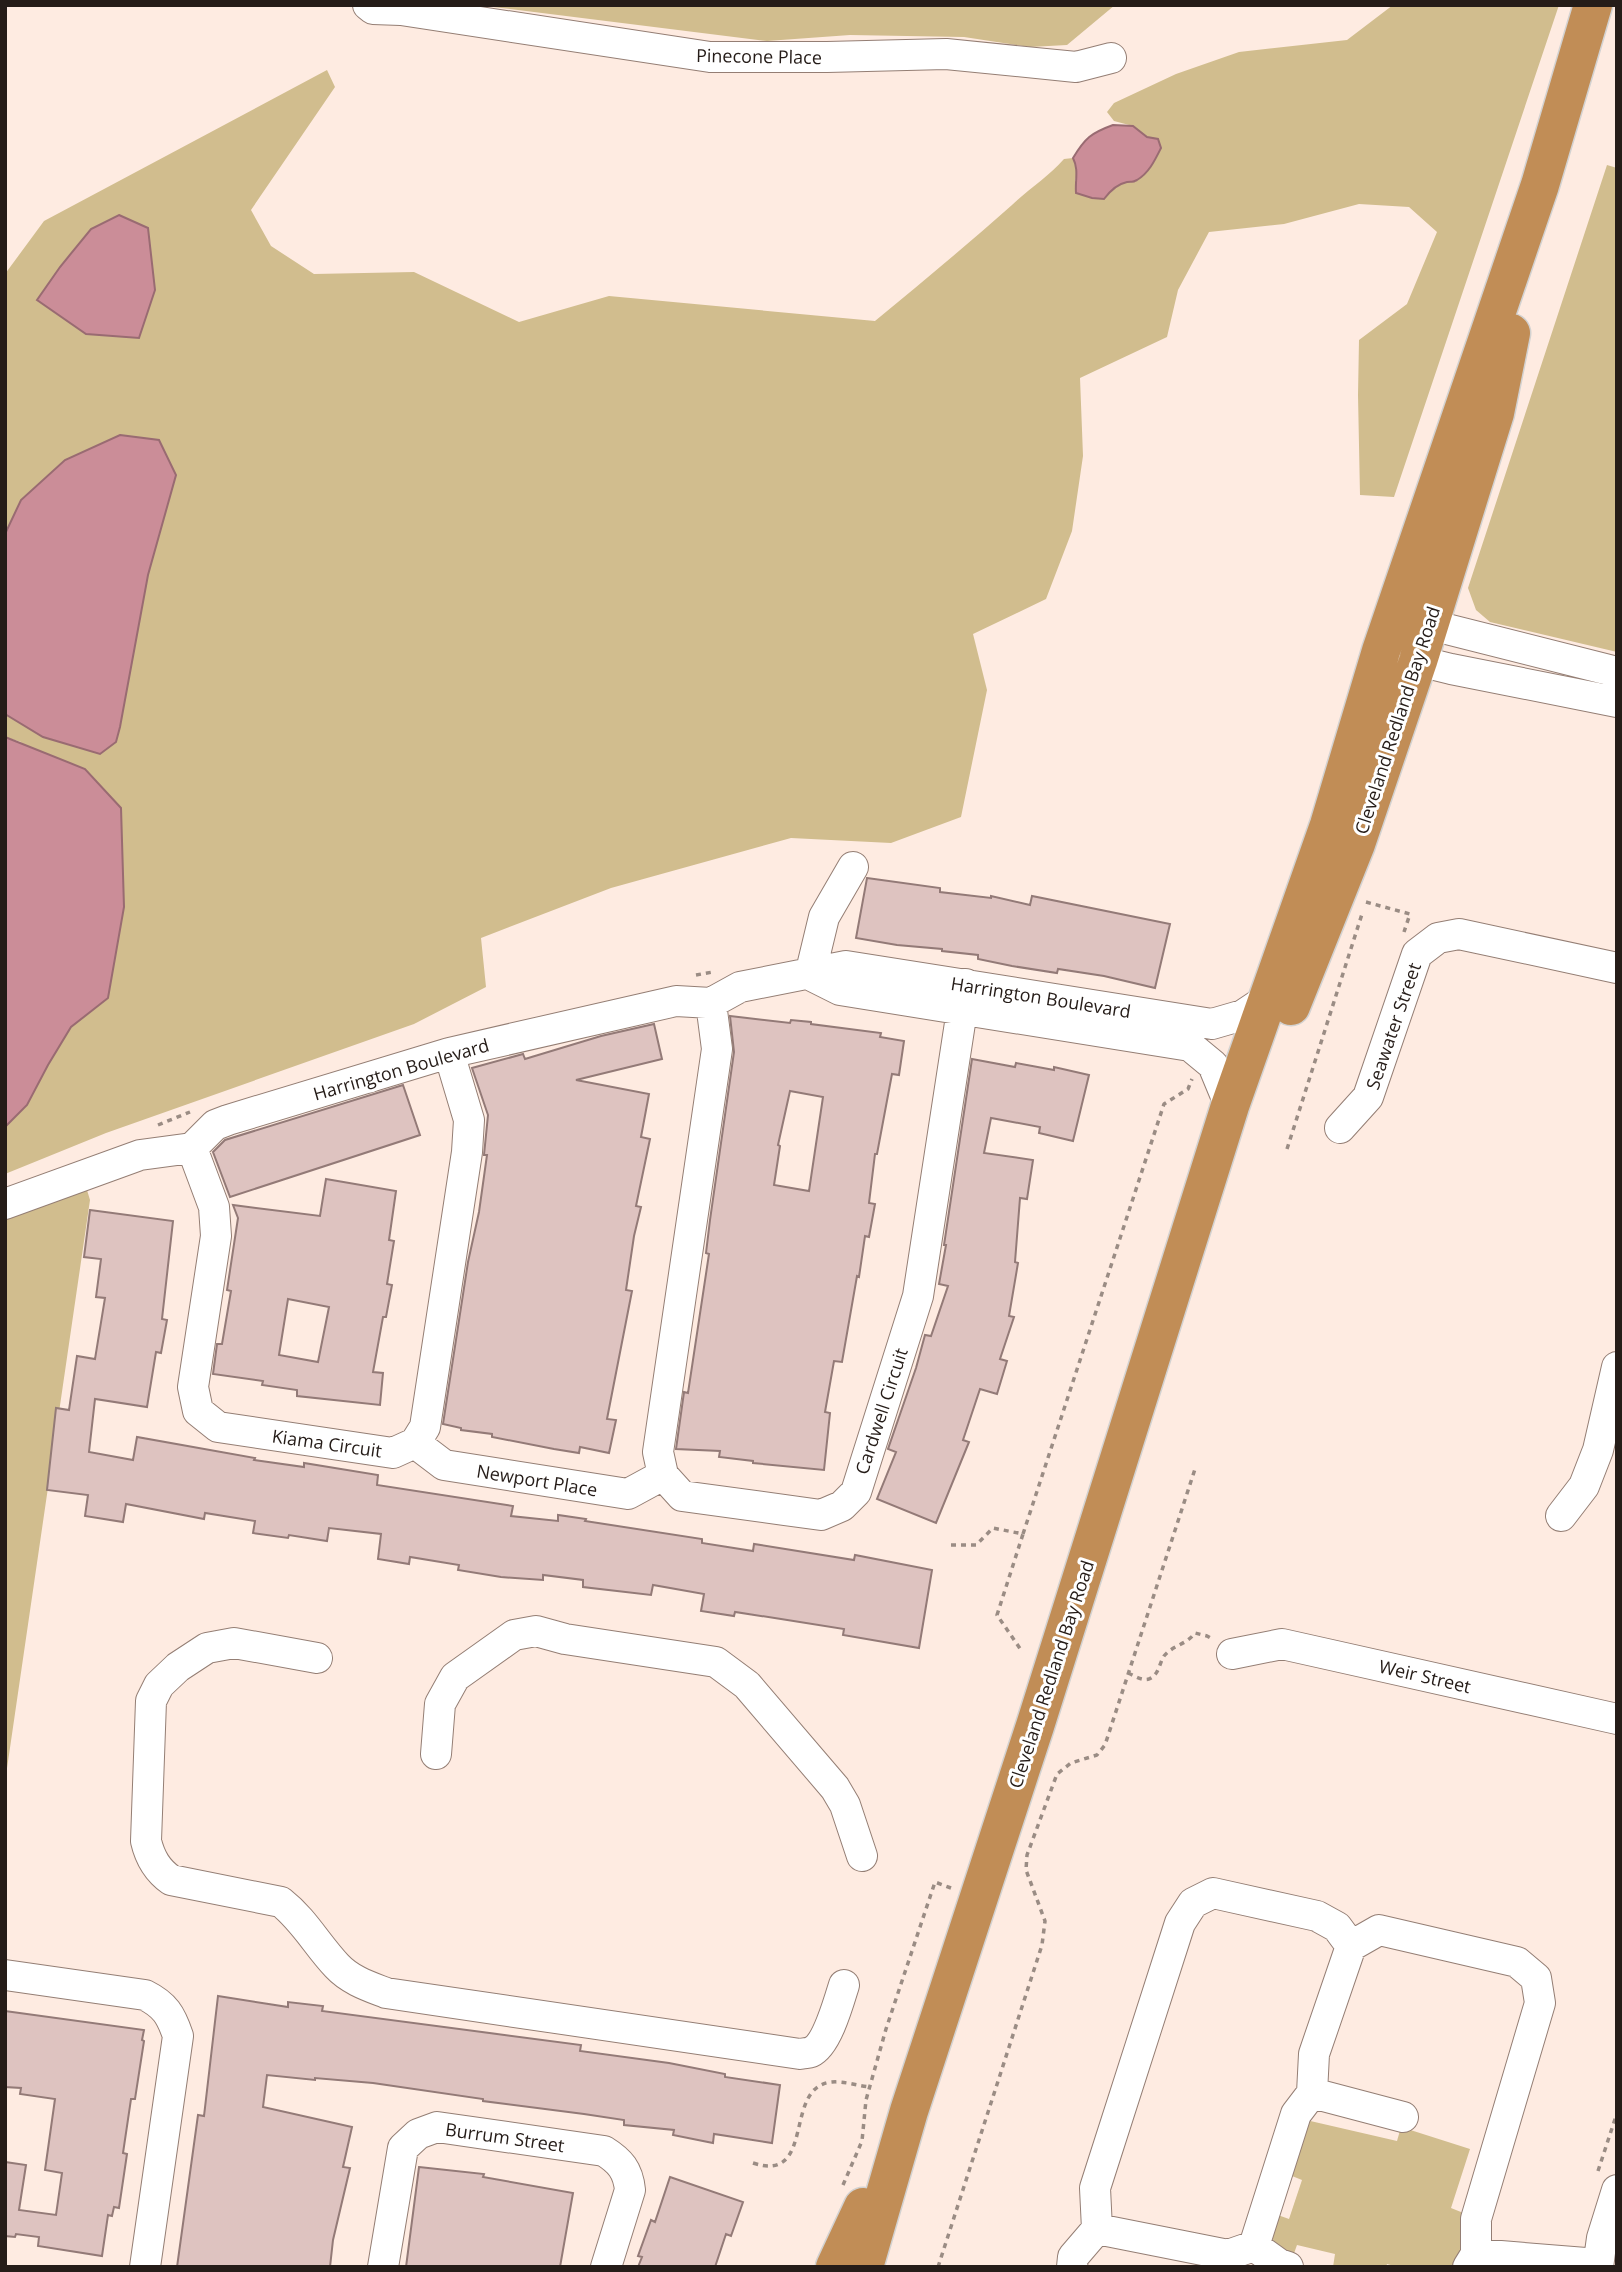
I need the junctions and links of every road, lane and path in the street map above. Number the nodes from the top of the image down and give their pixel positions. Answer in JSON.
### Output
{"nodes":[{"id":1,"x":368,"y":5,"type":"edge"},
{"id":2,"x":1593,"y":5,"type":"edge"},
{"id":3,"x":1111,"y":58,"type":"dead end"},
{"id":4,"x":1411,"y":620,"type":"junction"},
{"id":5,"x":1381,"y":651,"type":"junction"},
{"id":6,"x":1418,"y":661,"type":"junction"},
{"id":7,"x":1617,"y":672,"type":"edge"},
{"id":8,"x":1617,"y":702,"type":"edge"},
{"id":9,"x":853,"y":867,"type":"dead end"},
{"id":10,"x":1418,"y":954,"type":"junction"},
{"id":11,"x":1617,"y":968,"type":"edge"},
{"id":12,"x":810,"y":975,"type":"junction"},
{"id":13,"x":964,"y":997,"type":"junction"},
{"id":14,"x":1268,"y":999,"type":"junction"},
{"id":15,"x":711,"y":1003,"type":"junction"},
{"id":16,"x":449,"y":1053,"type":"junction"},
{"id":17,"x":1202,"y":1056,"type":"junction"},
{"id":18,"x":1230,"y":1106,"type":"junction"},
{"id":19,"x":1340,"y":1128,"type":"dead end"},
{"id":20,"x":192,"y":1148,"type":"junction"},
{"id":21,"x":1287,"y":1149,"type":"dead end"},
{"id":22,"x":5,"y":1204,"type":"edge"},
{"id":23,"x":1191,"y":1236,"type":"junction"},
{"id":24,"x":1617,"y":1367,"type":"edge"},
{"id":25,"x":415,"y":1443,"type":"junction"},
{"id":26,"x":1195,"y":1469,"type":"dead end"},
{"id":27,"x":663,"y":1475,"type":"junction"},
{"id":28,"x":1560,"y":1516,"type":"dead end"},
{"id":29,"x":1023,"y":1534,"type":"junction"},
{"id":30,"x":951,"y":1545,"type":"dead end"},
{"id":31,"x":1021,"y":1650,"type":"dead end"},
{"id":32,"x":1232,"y":1654,"type":"joint"},
{"id":33,"x":317,"y":1658,"type":"dead end"},
{"id":34,"x":1128,"y":1673,"type":"junction"},
{"id":35,"x":1617,"y":1719,"type":"edge"},
{"id":36,"x":436,"y":1754,"type":"dead end"},
{"id":37,"x":862,"y":1856,"type":"dead end"},
{"id":38,"x":948,"y":1897,"type":"dead end"},
{"id":39,"x":1351,"y":1946,"type":"junction"},
{"id":40,"x":5,"y":1975,"type":"edge"},
{"id":41,"x":844,"y":1985,"type":"dead end"},
{"id":42,"x":870,"y":2087,"type":"junction"},
{"id":43,"x":1312,"y":2093,"type":"junction"},
{"id":44,"x":909,"y":2111,"type":"junction"},
{"id":45,"x":1403,"y":2117,"type":"dead end"},
{"id":46,"x":753,"y":2163,"type":"dead end"},
{"id":47,"x":1617,"y":2190,"type":"edge"},
{"id":48,"x":840,"y":2192,"type":"dead end"},
{"id":49,"x":1097,"y":2229,"type":"junction"},
{"id":50,"x":1254,"y":2246,"type":"junction"},
{"id":51,"x":1472,"y":2260,"type":"edge"},
{"id":52,"x":1598,"y":2265,"type":"edge"},
{"id":53,"x":145,"y":2267,"type":"edge"},
{"id":54,"x":383,"y":2267,"type":"edge"},
{"id":55,"x":606,"y":2267,"type":"edge"},
{"id":56,"x":835,"y":2267,"type":"edge"},
{"id":57,"x":864,"y":2267,"type":"edge"},
{"id":58,"x":938,"y":2267,"type":"edge"},
{"id":59,"x":1072,"y":2267,"type":"edge"},
{"id":60,"x":1288,"y":2267,"type":"edge"}],
"edges":[{"from":1,"to":3,"type":"street","name":"Pinecone Place"},
{"from":2,"to":4,"type":"highway","name":"Cleveland Redland Bay Road"},
{"from":4,"to":5,"type":"highway","name":"Cleveland Redland Bay Road"},
{"from":4,"to":6,"type":"highway","name":"Cleveland Redland Bay Road"},
{"from":4,"to":7,"type":"street"},
{"from":5,"to":6,"type":"street"},
{"from":5,"to":14,"type":"highway","name":"Cleveland Redland Bay Road"},
{"from":6,"to":8,"type":"street"},
{"from":6,"to":23,"type":"highway","name":"Cleveland Redland Bay Road"},
{"from":9,"to":12,"type":"street"},
{"from":10,"to":11,"type":"street","name":"Seawater Street"},
{"from":10,"to":19,"type":"street","name":"Seawater Street"},
{"from":10,"to":21,"type":"path"},
{"from":12,"to":13,"type":"street","name":"Harrington Boulevard"},
{"from":12,"to":15,"type":"street"},
{"from":13,"to":14,"type":"street","name":"Harrington Boulevard"},
{"from":13,"to":17,"type":"street","name":"Harrington Boulevard"},
{"from":13,"to":27,"type":"street","name":"Cardwell Circuit"},
{"from":14,"to":18,"type":"highway","name":"Cleveland Redland Bay Road"},
{"from":15,"to":16,"type":"street","name":"Harrington Boulevard"},
{"from":15,"to":27,"type":"street"},
{"from":16,"to":20,"type":"street","name":"Harrington Boulevard"},
{"from":16,"to":25,"type":"street"},
{"from":17,"to":18,"type":"street"},
{"from":17,"to":29,"type":"path"},
{"from":18,"to":23,"type":"highway","name":"Cleveland Redland Bay Road"},
{"from":20,"to":22,"type":"street"},
{"from":20,"to":25,"type":"street","name":"Kiama Circuit"},
{"from":23,"to":44,"type":"highway","name":"Cleveland Redland Bay Road"},
{"from":24,"to":28,"type":"street"},
{"from":25,"to":27,"type":"street","name":"Newport Place"},
{"from":26,"to":34,"type":"path"},
{"from":29,"to":30,"type":"path"},
{"from":29,"to":31,"type":"path"},
{"from":32,"to":34,"type":"path"},
{"from":32,"to":35,"type":"street","name":"Weir Street"},
{"from":33,"to":41,"type":"street"},
{"from":34,"to":58,"type":"path"},
{"from":36,"to":37,"type":"street"},
{"from":38,"to":42,"type":"path"},
{"from":39,"to":43,"type":"street"},
{"from":39,"to":49,"type":"street"},
{"from":39,"to":51,"type":"street"},
{"from":40,"to":53,"type":"street"},
{"from":42,"to":46,"type":"path"},
{"from":42,"to":48,"type":"path"},
{"from":43,"to":45,"type":"street"},
{"from":43,"to":50,"type":"street"},
{"from":44,"to":56,"type":"highway","name":"Cleveland Redland Bay Road"},
{"from":44,"to":57,"type":"highway","name":"Cleveland Redland Bay Road"},
{"from":47,"to":52,"type":"street"},
{"from":49,"to":50,"type":"street"},
{"from":49,"to":59,"type":"street"},
{"from":50,"to":60,"type":"street"},
{"from":51,"to":52,"type":"street"},
{"from":54,"to":55,"type":"street","name":"Burrum Street"}]}
